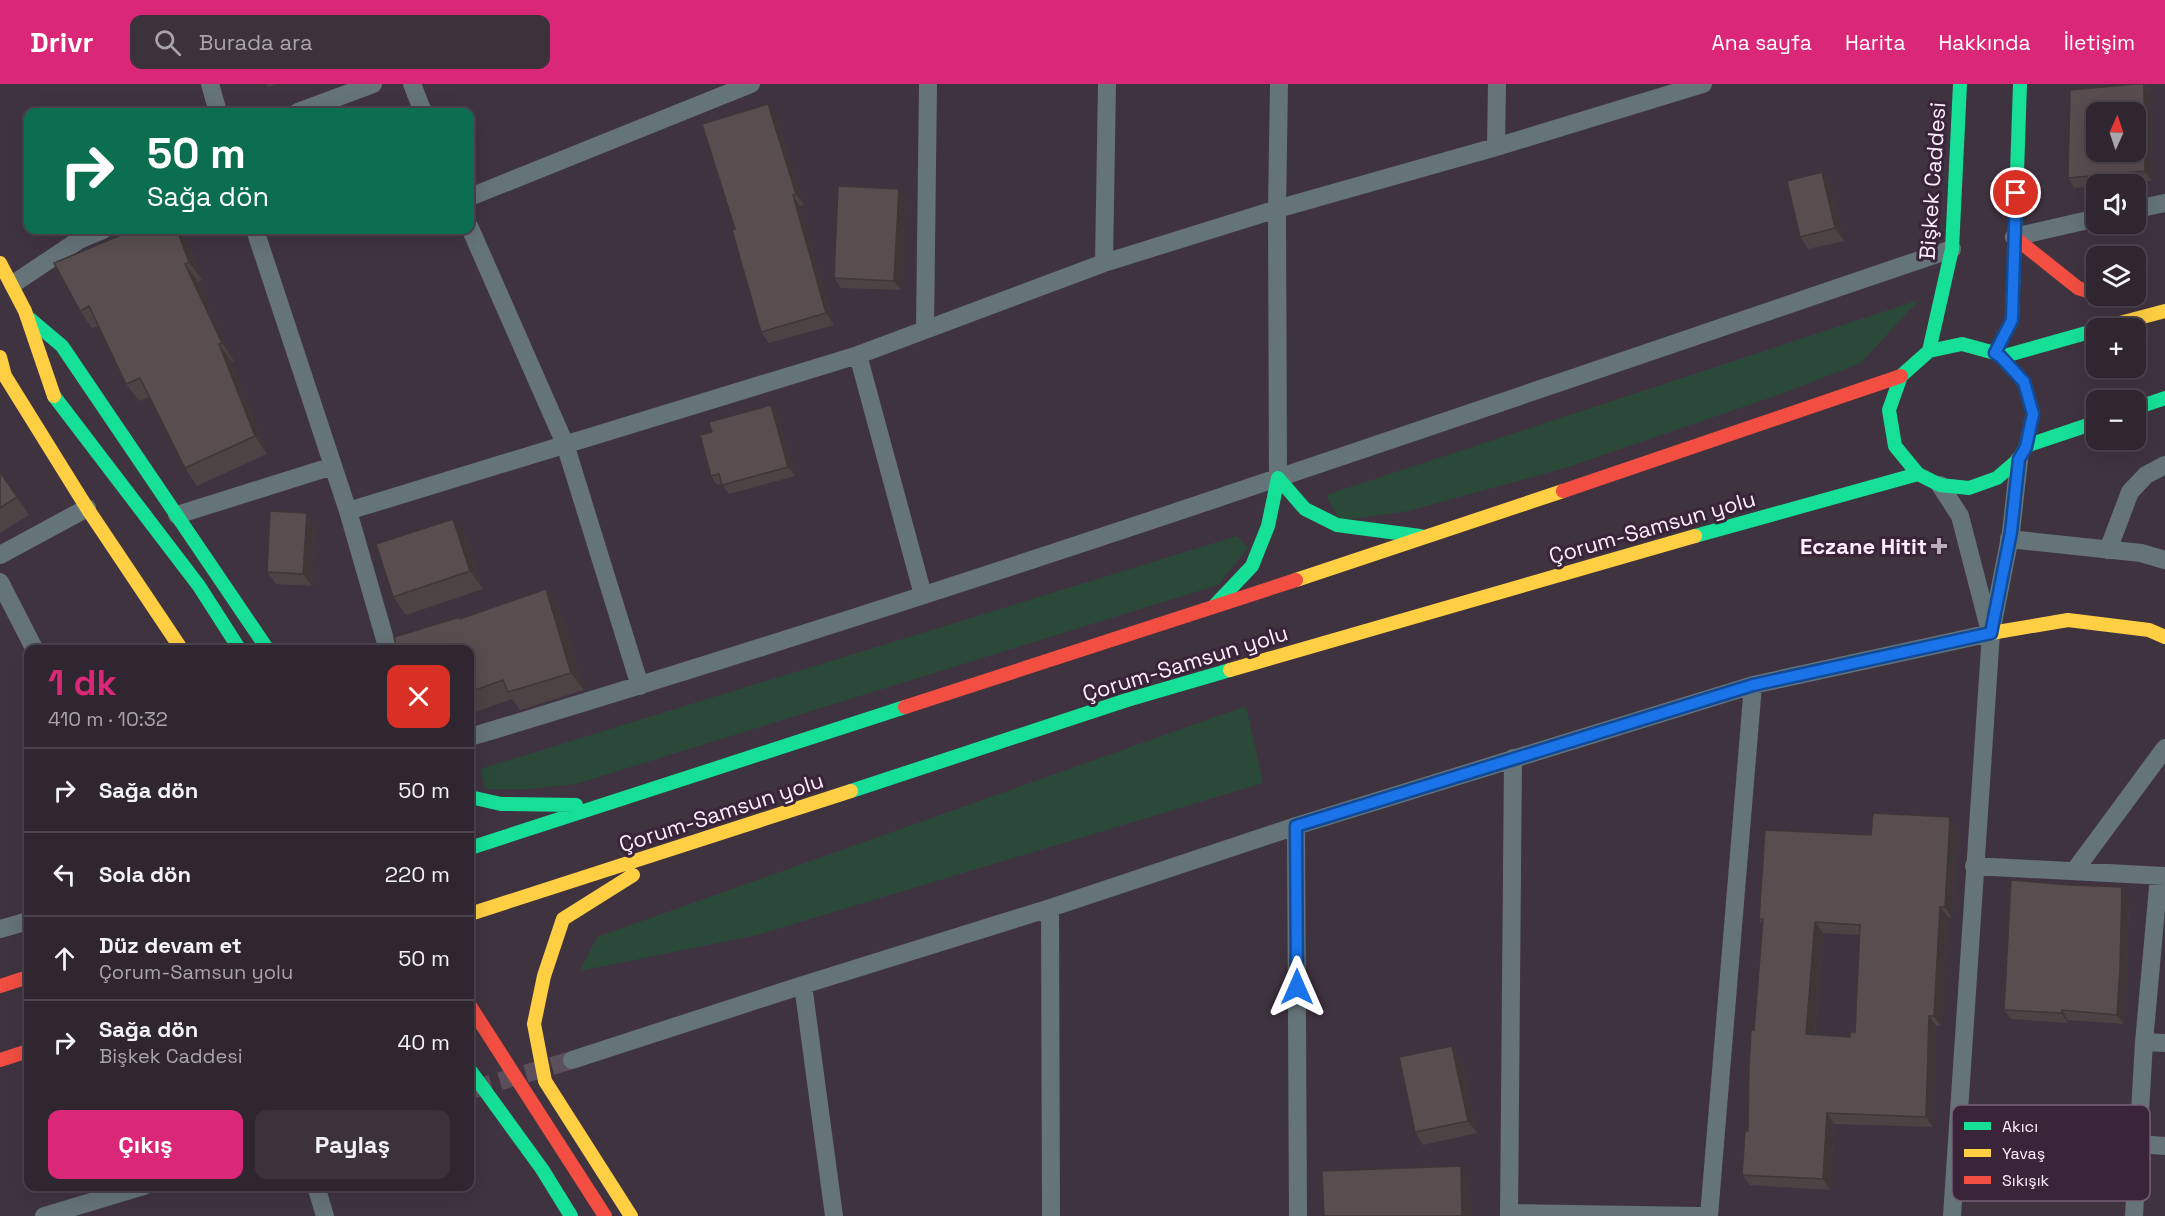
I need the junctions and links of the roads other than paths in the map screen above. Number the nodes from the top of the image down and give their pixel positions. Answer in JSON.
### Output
{"nodes":[{"id":1,"x":210,"y":84,"type":"edge"},
{"id":2,"x":373,"y":84,"type":"edge"},
{"id":3,"x":412,"y":84,"type":"edge"},
{"id":4,"x":751,"y":84,"type":"edge"},
{"id":5,"x":928,"y":84,"type":"edge"},
{"id":6,"x":1107,"y":84,"type":"edge"},
{"id":7,"x":1279,"y":84,"type":"edge"},
{"id":8,"x":1497,"y":84,"type":"edge"},
{"id":9,"x":1702,"y":84,"type":"edge"},
{"id":10,"x":1960,"y":84,"type":"edge"},
{"id":11,"x":2020,"y":84,"type":"edge"},
{"id":12,"x":217,"y":108,"type":"edge"},
{"id":13,"x":309,"y":108,"type":"edge"},
{"id":14,"x":421,"y":108,"type":"edge"},
{"id":15,"x":1496,"y":147,"type":"junction"},
{"id":16,"x":474,"y":195,"type":"edge"},
{"id":17,"x":2165,"y":203,"type":"edge"},
{"id":18,"x":2146,"y":207,"type":"edge"},
{"id":19,"x":1277,"y":209,"type":"junction"},
{"id":20,"x":2086,"y":221,"type":"edge"},
{"id":21,"x":93,"y":234,"type":"edge"},
{"id":22,"x":256,"y":234,"type":"edge"},
{"id":23,"x":473,"y":234,"type":"edge"},
{"id":24,"x":2014,"y":237,"type":"junction"},
{"id":25,"x":1952,"y":249,"type":"junction"},
{"id":26,"x":1104,"y":263,"type":"junction"},
{"id":27,"x":0,"y":264,"type":"edge"},
{"id":28,"x":13,"y":284,"type":"junction"},
{"id":29,"x":2086,"y":291,"type":"edge"},
{"id":30,"x":2146,"y":303,"type":"edge"},
{"id":31,"x":2165,"y":305,"type":"edge"},
{"id":32,"x":2165,"y":310,"type":"edge"},
{"id":33,"x":2137,"y":318,"type":"edge"},
{"id":34,"x":30,"y":319,"type":"junction"},
{"id":35,"x":926,"y":330,"type":"junction"},
{"id":36,"x":2086,"y":333,"type":"edge"},
{"id":37,"x":0,"y":343,"type":"edge"},
{"id":38,"x":1929,"y":351,"type":"junction"},
{"id":39,"x":858,"y":355,"type":"junction"},
{"id":40,"x":1998,"y":355,"type":"junction"},
{"id":41,"x":0,"y":357,"type":"edge"},
{"id":42,"x":15,"y":358,"type":"dead end"},
{"id":43,"x":31,"y":373,"type":"dead end"},
{"id":44,"x":1901,"y":376,"type":"junction"},
{"id":45,"x":54,"y":396,"type":"junction"},
{"id":46,"x":2165,"y":398,"type":"edge"},
{"id":47,"x":2146,"y":405,"type":"edge"},
{"id":48,"x":2086,"y":427,"type":"edge"},
{"id":49,"x":565,"y":444,"type":"junction"},
{"id":50,"x":2022,"y":453,"type":"junction"},
{"id":51,"x":2165,"y":465,"type":"edge"},
{"id":52,"x":333,"y":466,"type":"junction"},
{"id":53,"x":1918,"y":474,"type":"junction"},
{"id":54,"x":1278,"y":477,"type":"junction"},
{"id":55,"x":1940,"y":485,"type":"junction"},
{"id":56,"x":87,"y":508,"type":"junction"},
{"id":57,"x":348,"y":511,"type":"junction"},
{"id":58,"x":177,"y":515,"type":"junction"},
{"id":59,"x":1429,"y":537,"type":"junction"},
{"id":60,"x":2009,"y":538,"type":"junction"},
{"id":61,"x":2108,"y":550,"type":"junction"},
{"id":62,"x":0,"y":555,"type":"edge"},
{"id":63,"x":2165,"y":560,"type":"edge"},
{"id":64,"x":0,"y":582,"type":"edge"},
{"id":65,"x":923,"y":595,"type":"junction"},
{"id":66,"x":1212,"y":608,"type":"junction"},
{"id":67,"x":1991,"y":633,"type":"junction"},
{"id":68,"x":2165,"y":637,"type":"edge"},
{"id":69,"x":32,"y":645,"type":"edge"},
{"id":70,"x":179,"y":645,"type":"edge"},
{"id":71,"x":237,"y":645,"type":"edge"},
{"id":72,"x":265,"y":645,"type":"edge"},
{"id":73,"x":387,"y":645,"type":"edge"},
{"id":74,"x":1753,"y":685,"type":"junction"},
{"id":75,"x":640,"y":687,"type":"junction"},
{"id":76,"x":474,"y":736,"type":"edge"},
{"id":77,"x":2165,"y":748,"type":"edge"},
{"id":78,"x":1513,"y":758,"type":"junction"},
{"id":79,"x":474,"y":798,"type":"edge"},
{"id":80,"x":601,"y":806,"type":"junction"},
{"id":81,"x":1296,"y":826,"type":"junction"},
{"id":82,"x":695,"y":843,"type":"junction"},
{"id":83,"x":474,"y":847,"type":"edge"},
{"id":84,"x":1974,"y":866,"type":"junction"},
{"id":85,"x":2075,"y":870,"type":"junction"},
{"id":86,"x":2162,"y":876,"type":"edge"},
{"id":87,"x":1050,"y":908,"type":"junction"},
{"id":88,"x":474,"y":913,"type":"edge"},
{"id":89,"x":24,"y":922,"type":"edge"},
{"id":90,"x":0,"y":929,"type":"edge"},
{"id":91,"x":24,"y":978,"type":"edge"},
{"id":92,"x":803,"y":985,"type":"junction"},
{"id":93,"x":0,"y":986,"type":"edge"},
{"id":94,"x":474,"y":1012,"type":"edge"},
{"id":95,"x":2144,"y":1042,"type":"junction"},
{"id":96,"x":2165,"y":1043,"type":"edge"},
{"id":97,"x":24,"y":1053,"type":"edge"},
{"id":98,"x":24,"y":1058,"type":"edge"},
{"id":99,"x":573,"y":1060,"type":"tunnel mouth"},
{"id":100,"x":0,"y":1062,"type":"edge"},
{"id":101,"x":474,"y":1076,"type":"edge"},
{"id":102,"x":1959,"y":1105,"type":"edge"},
{"id":103,"x":2140,"y":1105,"type":"edge"},
{"id":104,"x":2150,"y":1145,"type":"edge"},
{"id":105,"x":2165,"y":1146,"type":"edge"},
{"id":106,"x":127,"y":1191,"type":"edge"},
{"id":107,"x":318,"y":1191,"type":"edge"},
{"id":108,"x":1953,"y":1201,"type":"edge"},
{"id":109,"x":2135,"y":1201,"type":"edge"},
{"id":110,"x":1509,"y":1214,"type":"edge"},
{"id":111,"x":44,"y":1216,"type":"edge"},
{"id":112,"x":325,"y":1216,"type":"edge"},
{"id":113,"x":571,"y":1216,"type":"edge"},
{"id":114,"x":605,"y":1216,"type":"edge"},
{"id":115,"x":632,"y":1216,"type":"edge"},
{"id":116,"x":834,"y":1216,"type":"edge"},
{"id":117,"x":1051,"y":1216,"type":"edge"},
{"id":118,"x":1298,"y":1216,"type":"edge"},
{"id":119,"x":1700,"y":1216,"type":"edge"},
{"id":120,"x":1709,"y":1216,"type":"edge"},
{"id":121,"x":1952,"y":1216,"type":"edge"},
{"id":122,"x":2134,"y":1216,"type":"edge"}],
"edges":[{"from":1,"to":12,"type":"street"},
{"from":2,"to":13,"type":"street"},
{"from":3,"to":14,"type":"street"},
{"from":4,"to":16,"type":"street"},
{"from":5,"to":35,"type":"street"},
{"from":6,"to":26,"type":"street"},
{"from":7,"to":19,"type":"street"},
{"from":8,"to":15,"type":"street"},
{"from":9,"to":15,"type":"street"},
{"from":10,"to":25,"type":"main road","name":"Bişkek Caddesi"},
{"from":11,"to":24,"type":"main road"},
{"from":15,"to":19,"type":"street"},
{"from":17,"to":18,"type":"street"},
{"from":19,"to":26,"type":"street"},
{"from":19,"to":54,"type":"street"},
{"from":20,"to":24,"type":"street"},
{"from":21,"to":28,"type":"street"},
{"from":22,"to":52,"type":"street"},
{"from":23,"to":49,"type":"street"},
{"from":24,"to":29,"type":"main road"},
{"from":24,"to":40,"type":"main road"},
{"from":25,"to":38,"type":"main road","name":"Bişkek Caddesi"},
{"from":25,"to":54,"type":"street"},
{"from":26,"to":35,"type":"street"},
{"from":27,"to":28,"type":"main road"},
{"from":28,"to":34,"type":"main road"},
{"from":30,"to":31,"type":"main road"},
{"from":32,"to":33,"type":"main road"},
{"from":34,"to":45,"type":"main road"},
{"from":34,"to":58,"type":"main road"},
{"from":35,"to":39,"type":"street"},
{"from":36,"to":40,"type":"main road"},
{"from":37,"to":42,"type":"main road"},
{"from":38,"to":40,"type":"main road","name":"Çorum-Samsun yolu"},
{"from":38,"to":44,"type":"main road","name":"Çorum-Samsun yolu"},
{"from":39,"to":49,"type":"street"},
{"from":39,"to":65,"type":"street"},
{"from":40,"to":50,"type":"main road"},
{"from":41,"to":56,"type":"main road"},
{"from":43,"to":45,"type":"main road"},
{"from":44,"to":53,"type":"main road","name":"Çorum-Samsun yolu"},
{"from":44,"to":59,"type":"main road","name":"Çorum-Samsun yolu"},
{"from":45,"to":71,"type":"main road"},
{"from":46,"to":47,"type":"main road"},
{"from":48,"to":50,"type":"main road","name":"Çorum-Samsun yolu"},
{"from":49,"to":57,"type":"street"},
{"from":49,"to":75,"type":"street"},
{"from":50,"to":55,"type":"main road","name":"Çorum-Samsun yolu"},
{"from":50,"to":60,"type":"street"},
{"from":51,"to":61,"type":"street"},
{"from":52,"to":57,"type":"street"},
{"from":52,"to":58,"type":"street"},
{"from":53,"to":55,"type":"main road","name":"Çorum-Samsun yolu"},
{"from":53,"to":82,"type":"main road","name":"Çorum-Samsun yolu"},
{"from":54,"to":59,"type":"main road"},
{"from":54,"to":65,"type":"street"},
{"from":54,"to":66,"type":"main road"},
{"from":55,"to":67,"type":"street"},
{"from":56,"to":62,"type":"street"},
{"from":56,"to":70,"type":"main road"},
{"from":57,"to":73,"type":"street"},
{"from":58,"to":72,"type":"main road"},
{"from":59,"to":66,"type":"main road","name":"Çorum-Samsun yolu"},
{"from":60,"to":61,"type":"street"},
{"from":60,"to":67,"type":"street"},
{"from":61,"to":63,"type":"street"},
{"from":64,"to":69,"type":"street"},
{"from":65,"to":75,"type":"street"},
{"from":66,"to":80,"type":"main road","name":"Çorum-Samsun yolu"},
{"from":67,"to":68,"type":"main road"},
{"from":67,"to":74,"type":"street"},
{"from":67,"to":84,"type":"street"},
{"from":74,"to":78,"type":"street"},
{"from":74,"to":120,"type":"street"},
{"from":75,"to":76,"type":"street"},
{"from":77,"to":85,"type":"street"},
{"from":78,"to":81,"type":"street"},
{"from":78,"to":110,"type":"street"},
{"from":79,"to":80,"type":"main road"},
{"from":80,"to":83,"type":"main road","name":"Çorum-Samsun yolu"},
{"from":81,"to":87,"type":"street"},
{"from":81,"to":118,"type":"street"},
{"from":82,"to":88,"type":"main road","name":"Çorum-Samsun yolu"},
{"from":82,"to":115,"type":"main road"},
{"from":84,"to":85,"type":"street"},
{"from":84,"to":102,"type":"street"},
{"from":85,"to":86,"type":"street"},
{"from":86,"to":95,"type":"street"},
{"from":87,"to":92,"type":"street"},
{"from":87,"to":117,"type":"street"},
{"from":89,"to":90,"type":"street"},
{"from":91,"to":93,"type":"main road"},
{"from":92,"to":99,"type":"street"},
{"from":92,"to":116,"type":"street"},
{"from":94,"to":114,"type":"main road","bridge":true},
{"from":95,"to":96,"type":"street"},
{"from":95,"to":103,"type":"street"},
{"from":97,"to":100,"type":"main road"},
{"from":98,"to":100,"type":"main road"},
{"from":101,"to":113,"type":"main road"},
{"from":104,"to":105,"type":"street"},
{"from":106,"to":111,"type":"street"},
{"from":107,"to":112,"type":"street"},
{"from":108,"to":121,"type":"street"},
{"from":109,"to":122,"type":"street"},
{"from":110,"to":119,"type":"street"}]}
